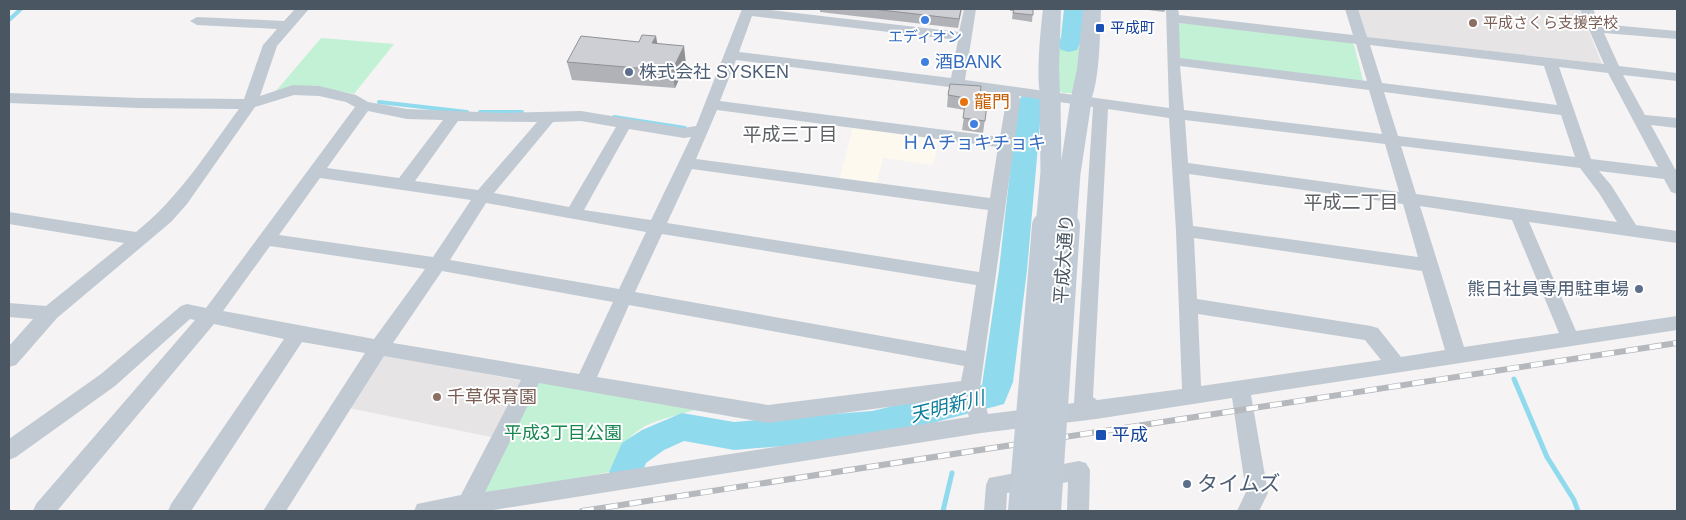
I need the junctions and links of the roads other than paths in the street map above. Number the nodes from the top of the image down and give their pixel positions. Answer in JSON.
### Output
{"nodes":[{"id":1,"x":302,"y":9,"type":"edge"},
{"id":2,"x":970,"y":9,"type":"edge"},
{"id":3,"x":1052,"y":9,"type":"edge"},
{"id":4,"x":1092,"y":9,"type":"edge"},
{"id":5,"x":1352,"y":9,"type":"edge"},
{"id":6,"x":1588,"y":9,"type":"edge"},
{"id":7,"x":748,"y":10,"type":"edge"},
{"id":8,"x":1172,"y":14,"type":"edge"},
{"id":9,"x":197,"y":21,"type":"dead end"},
{"id":10,"x":287,"y":26,"type":"junction"},
{"id":11,"x":1596,"y":28,"type":"junction"},
{"id":12,"x":1677,"y":35,"type":"edge"},
{"id":13,"x":964,"y":37,"type":"junction"},
{"id":14,"x":1361,"y":40,"type":"junction"},
{"id":15,"x":730,"y":55,"type":"junction"},
{"id":16,"x":1173,"y":61,"type":"junction"},
{"id":17,"x":1550,"y":62,"type":"junction"},
{"id":18,"x":1612,"y":70,"type":"junction"},
{"id":19,"x":1677,"y":77,"type":"edge"},
{"id":20,"x":958,"y":83,"type":"junction"},
{"id":21,"x":1375,"y":86,"type":"junction"},
{"id":22,"x":1010,"y":91,"type":"junction"},
{"id":23,"x":1050,"y":97,"type":"junction"},
{"id":24,"x":9,"y":98,"type":"edge"},
{"id":25,"x":1091,"y":102,"type":"junction"},
{"id":26,"x":250,"y":104,"type":"junction"},
{"id":27,"x":712,"y":105,"type":"junction"},
{"id":28,"x":364,"y":106,"type":"junction"},
{"id":29,"x":1567,"y":111,"type":"junction"},
{"id":30,"x":1177,"y":114,"type":"junction"},
{"id":31,"x":454,"y":116,"type":"junction"},
{"id":32,"x":549,"y":117,"type":"junction"},
{"id":33,"x":1639,"y":119,"type":"junction"},
{"id":34,"x":1677,"y":123,"type":"edge"},
{"id":35,"x":624,"y":125,"type":"junction"},
{"id":36,"x":702,"y":130,"type":"junction"},
{"id":37,"x":1391,"y":140,"type":"junction"},
{"id":38,"x":1007,"y":143,"type":"junction"},
{"id":39,"x":688,"y":163,"type":"junction"},
{"id":40,"x":1585,"y":164,"type":"junction"},
{"id":41,"x":1181,"y":167,"type":"junction"},
{"id":42,"x":318,"y":172,"type":"junction"},
{"id":43,"x":1673,"y":174,"type":"edge"},
{"id":44,"x":403,"y":185,"type":"junction"},
{"id":45,"x":1677,"y":188,"type":"edge"},
{"id":46,"x":482,"y":196,"type":"junction"},
{"id":47,"x":1409,"y":199,"type":"junction"},
{"id":48,"x":997,"y":205,"type":"junction"},
{"id":49,"x":573,"y":214,"type":"junction"},
{"id":50,"x":1518,"y":215,"type":"junction"},
{"id":51,"x":9,"y":218,"type":"edge"},
{"id":52,"x":657,"y":227,"type":"junction"},
{"id":53,"x":1185,"y":231,"type":"junction"},
{"id":54,"x":1632,"y":231,"type":"junction"},
{"id":55,"x":1677,"y":237,"type":"edge"},
{"id":56,"x":140,"y":239,"type":"junction"},
{"id":57,"x":266,"y":239,"type":"junction"},
{"id":58,"x":438,"y":264,"type":"junction"},
{"id":59,"x":1429,"y":264,"type":"junction"},
{"id":60,"x":986,"y":280,"type":"junction"},
{"id":61,"x":624,"y":298,"type":"junction"},
{"id":62,"x":1188,"y":305,"type":"junction"},
{"id":63,"x":9,"y":310,"type":"edge"},
{"id":64,"x":50,"y":313,"type":"junction"},
{"id":65,"x":209,"y":317,"type":"junction"},
{"id":66,"x":1677,"y":323,"type":"edge"},
{"id":67,"x":297,"y":334,"type":"junction"},
{"id":68,"x":1571,"y":340,"type":"junction"},
{"id":69,"x":379,"y":348,"type":"junction"},
{"id":70,"x":1456,"y":357,"type":"junction"},
{"id":71,"x":9,"y":359,"type":"edge"},
{"id":72,"x":974,"y":360,"type":"junction"},
{"id":73,"x":1396,"y":366,"type":"junction"},
{"id":74,"x":534,"y":374,"type":"junction"},
{"id":75,"x":584,"y":383,"type":"junction"},
{"id":76,"x":970,"y":388,"type":"junction"},
{"id":77,"x":1240,"y":388,"type":"junction"},
{"id":78,"x":1192,"y":396,"type":"junction"},
{"id":79,"x":1096,"y":410,"type":"junction"},
{"id":80,"x":981,"y":424,"type":"junction"},
{"id":81,"x":9,"y":451,"type":"edge"},
{"id":82,"x":468,"y":504,"type":"junction"},
{"id":83,"x":44,"y":511,"type":"edge"},
{"id":84,"x":179,"y":511,"type":"edge"},
{"id":85,"x":274,"y":511,"type":"edge"},
{"id":86,"x":425,"y":511,"type":"edge"},
{"id":87,"x":995,"y":511,"type":"edge"},
{"id":88,"x":1022,"y":511,"type":"edge"},
{"id":89,"x":1047,"y":511,"type":"edge"},
{"id":90,"x":1078,"y":511,"type":"edge"},
{"id":91,"x":1248,"y":511,"type":"edge"}],
"edges":[{"from":1,"to":10,"type":"street"},
{"from":2,"to":13,"type":"street"},
{"from":3,"to":23,"type":"street","name":"平成大通り"},
{"from":4,"to":25,"type":"street","name":"平成大通り"},
{"from":5,"to":14,"type":"street"},
{"from":6,"to":11,"type":"street"},
{"from":7,"to":13,"type":"street"},
{"from":7,"to":15,"type":"street"},
{"from":8,"to":14,"type":"street"},
{"from":8,"to":16,"type":"street"},
{"from":9,"to":10,"type":"street"},
{"from":10,"to":26,"type":"street"},
{"from":11,"to":12,"type":"street"},
{"from":11,"to":18,"type":"street"},
{"from":13,"to":20,"type":"street"},
{"from":14,"to":17,"type":"street"},
{"from":14,"to":21,"type":"street"},
{"from":15,"to":20,"type":"street"},
{"from":15,"to":27,"type":"street"},
{"from":16,"to":21,"type":"street"},
{"from":16,"to":30,"type":"street"},
{"from":17,"to":18,"type":"street"},
{"from":17,"to":29,"type":"street"},
{"from":18,"to":19,"type":"street"},
{"from":18,"to":33,"type":"street"},
{"from":20,"to":22,"type":"street"},
{"from":21,"to":29,"type":"street"},
{"from":21,"to":37,"type":"street"},
{"from":22,"to":23,"type":"street"},
{"from":22,"to":38,"type":"street"},
{"from":23,"to":25,"type":"street"},
{"from":23,"to":88,"type":"street","name":"平成大通り","bridge":true},
{"from":24,"to":26,"type":"street"},
{"from":25,"to":30,"type":"street"},
{"from":25,"to":79,"type":"street"},
{"from":25,"to":89,"type":"street","name":"平成大通り","bridge":true},
{"from":26,"to":28,"type":"street"},
{"from":26,"to":56,"type":"street"},
{"from":27,"to":36,"type":"street"},
{"from":27,"to":38,"type":"street"},
{"from":28,"to":31,"type":"street"},
{"from":28,"to":42,"type":"street"},
{"from":29,"to":40,"type":"street"},
{"from":30,"to":37,"type":"street"},
{"from":30,"to":41,"type":"street"},
{"from":31,"to":32,"type":"street"},
{"from":31,"to":44,"type":"street"},
{"from":32,"to":35,"type":"street"},
{"from":32,"to":46,"type":"street"},
{"from":33,"to":34,"type":"street"},
{"from":33,"to":43,"type":"street"},
{"from":35,"to":36,"type":"street"},
{"from":35,"to":49,"type":"street"},
{"from":36,"to":39,"type":"street"},
{"from":37,"to":40,"type":"street"},
{"from":37,"to":47,"type":"street"},
{"from":38,"to":48,"type":"street"},
{"from":39,"to":48,"type":"street"},
{"from":39,"to":52,"type":"street"},
{"from":40,"to":43,"type":"street"},
{"from":40,"to":54,"type":"street"},
{"from":41,"to":47,"type":"street"},
{"from":41,"to":53,"type":"street"},
{"from":42,"to":44,"type":"street"},
{"from":42,"to":57,"type":"street"},
{"from":43,"to":45,"type":"street"},
{"from":44,"to":46,"type":"street"},
{"from":46,"to":49,"type":"street"},
{"from":46,"to":58,"type":"street"},
{"from":47,"to":50,"type":"street"},
{"from":47,"to":59,"type":"street"},
{"from":48,"to":60,"type":"street"},
{"from":49,"to":52,"type":"street"},
{"from":50,"to":54,"type":"street"},
{"from":50,"to":68,"type":"street"},
{"from":51,"to":56,"type":"street"},
{"from":52,"to":60,"type":"street"},
{"from":52,"to":61,"type":"street"},
{"from":53,"to":59,"type":"street"},
{"from":53,"to":62,"type":"street"},
{"from":54,"to":55,"type":"street"},
{"from":56,"to":64,"type":"street"},
{"from":57,"to":58,"type":"street"},
{"from":57,"to":65,"type":"street"},
{"from":58,"to":61,"type":"street"},
{"from":58,"to":69,"type":"street"},
{"from":59,"to":70,"type":"street"},
{"from":60,"to":72,"type":"street"},
{"from":61,"to":72,"type":"street"},
{"from":61,"to":75,"type":"street"},
{"from":62,"to":73,"type":"street"},
{"from":62,"to":78,"type":"street"},
{"from":63,"to":64,"type":"street"},
{"from":64,"to":71,"type":"street"},
{"from":65,"to":67,"type":"street"},
{"from":65,"to":81,"type":"street"},
{"from":65,"to":83,"type":"street"},
{"from":66,"to":68,"type":"street"},
{"from":67,"to":69,"type":"street"},
{"from":67,"to":84,"type":"street"},
{"from":68,"to":70,"type":"street"},
{"from":69,"to":74,"type":"street"},
{"from":69,"to":85,"type":"street"},
{"from":70,"to":73,"type":"street"},
{"from":72,"to":76,"type":"street"},
{"from":73,"to":77,"type":"street"},
{"from":74,"to":75,"type":"street"},
{"from":74,"to":82,"type":"street"},
{"from":75,"to":76,"type":"street"},
{"from":76,"to":80,"type":"street"},
{"from":77,"to":78,"type":"street"},
{"from":77,"to":91,"type":"street"},
{"from":78,"to":79,"type":"street"},
{"from":79,"to":80,"type":"street"},
{"from":80,"to":82,"type":"street"},
{"from":82,"to":86,"type":"street"},
{"from":87,"to":90,"type":"street"}]}
